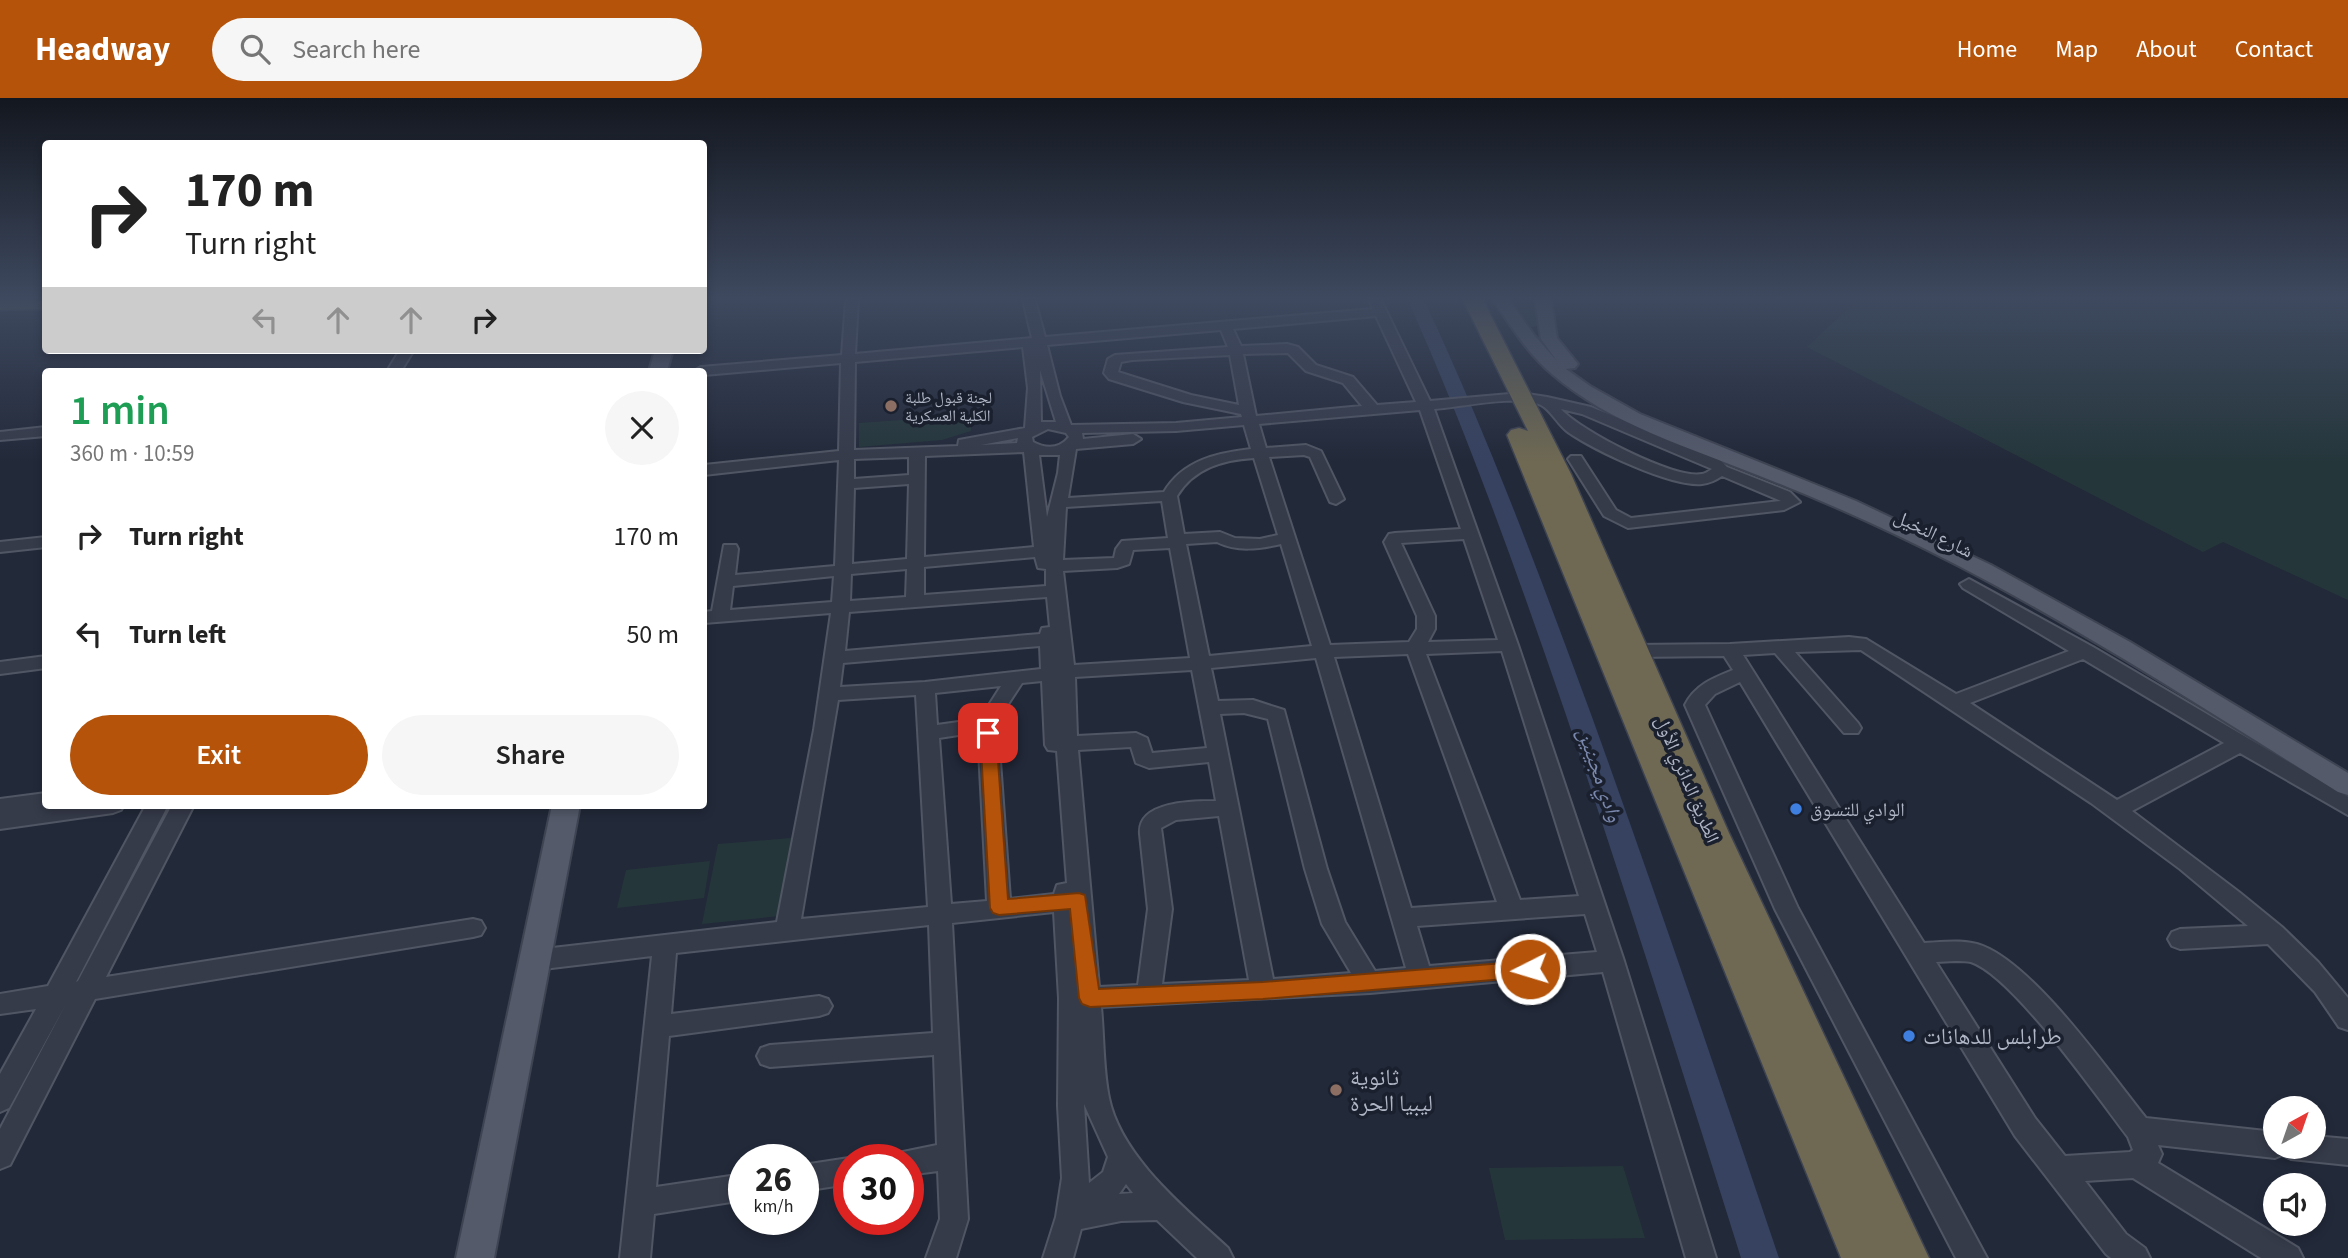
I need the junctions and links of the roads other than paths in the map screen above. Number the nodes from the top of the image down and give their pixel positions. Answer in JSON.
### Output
{"nodes":[{"id":1,"x":879,"y":354,"type":"edge"},
{"id":2,"x":1035,"y":354,"type":"edge"},
{"id":3,"x":1040,"y":354,"type":"edge"},
{"id":4,"x":1176,"y":354,"type":"edge"},
{"id":5,"x":1237,"y":354,"type":"edge"},
{"id":6,"x":1297,"y":354,"type":"edge"},
{"id":7,"x":1403,"y":354,"type":"edge"},
{"id":8,"x":1485,"y":354,"type":"edge"},
{"id":9,"x":1503,"y":354,"type":"edge"},
{"id":10,"x":1541,"y":354,"type":"edge"},
{"id":11,"x":1560,"y":354,"type":"edge"},
{"id":12,"x":847,"y":357,"type":"junction"},
{"id":13,"x":707,"y":370,"type":"edge"},
{"id":14,"x":1513,"y":401,"type":"junction"},
{"id":15,"x":1034,"y":404,"type":"junction"},
{"id":16,"x":1431,"y":407,"type":"junction"},
{"id":17,"x":1373,"y":410,"type":"junction"},
{"id":18,"x":1586,"y":410,"type":"junction"},
{"id":19,"x":1250,"y":420,"type":"junction"},
{"id":20,"x":1561,"y":420,"type":"junction"},
{"id":21,"x":42,"y":431,"type":"edge"},
{"id":22,"x":0,"y":436,"type":"edge"},
{"id":23,"x":989,"y":436,"type":"junction"},
{"id":24,"x":1030,"y":439,"type":"junction"},
{"id":25,"x":1069,"y":442,"type":"junction"},
{"id":26,"x":936,"y":449,"type":"junction"},
{"id":27,"x":917,"y":450,"type":"junction"},
{"id":28,"x":978,"y":450,"type":"junction"},
{"id":29,"x":1261,"y":454,"type":"junction"},
{"id":30,"x":845,"y":455,"type":"junction"},
{"id":31,"x":1576,"y":459,"type":"dead end"},
{"id":32,"x":707,"y":470,"type":"edge"},
{"id":33,"x":1721,"y":470,"type":"junction"},
{"id":34,"x":1034,"y":474,"type":"junction"},
{"id":35,"x":918,"y":479,"type":"junction"},
{"id":36,"x":845,"y":484,"type":"junction"},
{"id":37,"x":1169,"y":496,"type":"junction"},
{"id":38,"x":1336,"y":499,"type":"dead end"},
{"id":39,"x":1059,"y":503,"type":"junction"},
{"id":40,"x":1469,"y":534,"type":"junction"},
{"id":41,"x":1286,"y":538,"type":"junction"},
{"id":42,"x":1176,"y":541,"type":"junction"},
{"id":43,"x":42,"y":542,"type":"edge"},
{"id":44,"x":0,"y":547,"type":"edge"},
{"id":45,"x":730,"y":549,"type":"dead end"},
{"id":46,"x":1048,"y":558,"type":"junction"},
{"id":47,"x":916,"y":562,"type":"junction"},
{"id":48,"x":842,"y":569,"type":"junction"},
{"id":49,"x":726,"y":581,"type":"junction"},
{"id":50,"x":1969,"y":584,"type":"dead end"},
{"id":51,"x":1051,"y":591,"type":"junction"},
{"id":52,"x":915,"y":601,"type":"junction"},
{"id":53,"x":840,"y":608,"type":"junction"},
{"id":54,"x":712,"y":617,"type":"edge"},
{"id":55,"x":1050,"y":639,"type":"junction"},
{"id":56,"x":1509,"y":645,"type":"junction"},
{"id":57,"x":1415,"y":648,"type":"junction"},
{"id":58,"x":1781,"y":648,"type":"junction"},
{"id":59,"x":1730,"y":650,"type":"junction"},
{"id":60,"x":1323,"y":651,"type":"junction"},
{"id":61,"x":1633,"y":651,"type":"junction"},
{"id":62,"x":2087,"y":651,"type":"junction"},
{"id":63,"x":833,"y":658,"type":"junction"},
{"id":64,"x":42,"y":663,"type":"edge"},
{"id":65,"x":1202,"y":663,"type":"junction"},
{"id":66,"x":0,"y":668,"type":"edge"},
{"id":67,"x":1743,"y":673,"type":"junction"},
{"id":68,"x":1057,"y":674,"type":"junction"},
{"id":69,"x":1016,"y":678,"type":"junction"},
{"id":70,"x":925,"y":688,"type":"junction"},
{"id":71,"x":830,"y":694,"type":"junction"},
{"id":72,"x":1955,"y":702,"type":"junction"},
{"id":73,"x":1209,"y":708,"type":"junction"},
{"id":74,"x":989,"y":724,"type":"junction"},
{"id":75,"x":1852,"y":728,"type":"dead end"},
{"id":76,"x":928,"y":733,"type":"junction"},
{"id":77,"x":2241,"y":743,"type":"junction"},
{"id":78,"x":1067,"y":744,"type":"junction"},
{"id":79,"x":1216,"y":754,"type":"junction"},
{"id":80,"x":2348,"y":767,"type":"edge"},
{"id":81,"x":2348,"y":785,"type":"edge"},
{"id":82,"x":42,"y":802,"type":"edge"},
{"id":83,"x":0,"y":807,"type":"edge"},
{"id":84,"x":2348,"y":807,"type":"edge"},
{"id":85,"x":1227,"y":808,"type":"junction"},
{"id":86,"x":85,"y":809,"type":"edge"},
{"id":87,"x":155,"y":809,"type":"edge"},
{"id":88,"x":181,"y":809,"type":"edge"},
{"id":89,"x":565,"y":809,"type":"edge"},
{"id":90,"x":2117,"y":810,"type":"junction"},
{"id":91,"x":0,"y":821,"type":"edge"},
{"id":92,"x":1072,"y":901,"type":"junction"},
{"id":93,"x":1593,"y":904,"type":"junction"},
{"id":94,"x":999,"y":908,"type":"junction"},
{"id":95,"x":1512,"y":910,"type":"junction"},
{"id":96,"x":940,"y":913,"type":"junction"},
{"id":97,"x":1403,"y":918,"type":"junction"},
{"id":98,"x":473,"y":928,"type":"dead end"},
{"id":99,"x":787,"y":930,"type":"junction"},
{"id":100,"x":2274,"y":934,"type":"junction"},
{"id":101,"x":2180,"y":939,"type":"dead end"},
{"id":102,"x":665,"y":946,"type":"junction"},
{"id":103,"x":1919,"y":953,"type":"junction"},
{"id":104,"x":536,"y":960,"type":"junction"},
{"id":105,"x":1612,"y":961,"type":"junction"},
{"id":106,"x":1421,"y":979,"type":"junction"},
{"id":107,"x":1370,"y":983,"type":"junction"},
{"id":108,"x":86,"y":989,"type":"junction"},
{"id":109,"x":1263,"y":990,"type":"junction"},
{"id":110,"x":2339,"y":991,"type":"edge"},
{"id":111,"x":56,"y":995,"type":"junction"},
{"id":112,"x":1148,"y":995,"type":"junction"},
{"id":113,"x":1080,"y":998,"type":"junction"},
{"id":114,"x":0,"y":1004,"type":"edge"},
{"id":115,"x":819,"y":1006,"type":"dead end"},
{"id":116,"x":2348,"y":1020,"type":"edge"},
{"id":117,"x":656,"y":1027,"type":"junction"},
{"id":118,"x":946,"y":1043,"type":"junction"},
{"id":119,"x":770,"y":1056,"type":"dead end"},
{"id":120,"x":9,"y":1105,"type":"edge"},
{"id":121,"x":2139,"y":1130,"type":"junction"},
{"id":122,"x":2263,"y":1143,"type":"edge"},
{"id":123,"x":2326,"y":1150,"type":"edge"},
{"id":124,"x":2348,"y":1152,"type":"edge"},
{"id":125,"x":0,"y":1156,"type":"edge"},
{"id":126,"x":951,"y":1156,"type":"junction"},
{"id":127,"x":1122,"y":1157,"type":"junction"},
{"id":128,"x":924,"y":1160,"type":"edge"},
{"id":129,"x":2136,"y":1165,"type":"junction"},
{"id":130,"x":2058,"y":1171,"type":"junction"},
{"id":131,"x":728,"y":1189,"type":"edge"},
{"id":132,"x":639,"y":1203,"type":"junction"},
{"id":133,"x":1163,"y":1206,"type":"junction"},
{"id":134,"x":1070,"y":1217,"type":"junction"},
{"id":135,"x":475,"y":1258,"type":"edge"},
{"id":136,"x":635,"y":1258,"type":"edge"},
{"id":137,"x":941,"y":1258,"type":"edge"},
{"id":138,"x":1058,"y":1258,"type":"edge"},
{"id":139,"x":1218,"y":1258,"type":"edge"},
{"id":140,"x":1701,"y":1258,"type":"edge"},
{"id":141,"x":1864,"y":1258,"type":"edge"},
{"id":142,"x":1906,"y":1258,"type":"edge"},
{"id":143,"x":1972,"y":1258,"type":"edge"},
{"id":144,"x":2134,"y":1258,"type":"edge"},
{"id":145,"x":2288,"y":1258,"type":"edge"}],
"edges":[{"from":1,"to":12,"type":"street"},
{"from":2,"to":15,"type":"street"},
{"from":3,"to":25,"type":"street"},
{"from":4,"to":19,"type":"street"},
{"from":5,"to":19,"type":"street"},
{"from":6,"to":17,"type":"street"},
{"from":7,"to":16,"type":"street"},
{"from":8,"to":14,"type":"highway","name":"الطريق الدائري الأول"},
{"from":9,"to":14,"type":"highway","name":"الطريق الدائري الأول"},
{"from":10,"to":81,"type":"main road"},
{"from":11,"to":80,"type":"main road","name":"شارع النخيل"},
{"from":12,"to":13,"type":"street"},
{"from":12,"to":30,"type":"street"},
{"from":14,"to":16,"type":"street"},
{"from":14,"to":18,"type":"street"},
{"from":14,"to":20,"type":"street"},
{"from":14,"to":61,"type":"highway","name":"الطريق الدائري الأول"},
{"from":14,"to":141,"type":"highway","name":"الطريق الدائري الأول"},
{"from":15,"to":23,"type":"street"},
{"from":15,"to":24,"type":"street"},
{"from":16,"to":17,"type":"street"},
{"from":16,"to":19,"type":"street"},
{"from":16,"to":40,"type":"street"},
{"from":17,"to":19,"type":"street"},
{"from":18,"to":20,"type":"street"},
{"from":18,"to":33,"type":"street"},
{"from":19,"to":25,"type":"street"},
{"from":19,"to":25,"type":"street"},
{"from":19,"to":29,"type":"street"},
{"from":20,"to":33,"type":"street"},
{"from":21,"to":22,"type":"street"},
{"from":23,"to":24,"type":"street"},
{"from":23,"to":26,"type":"street"},
{"from":24,"to":25,"type":"street"},
{"from":24,"to":25,"type":"street"},
{"from":24,"to":28,"type":"street"},
{"from":24,"to":34,"type":"street"},
{"from":25,"to":39,"type":"street"},
{"from":26,"to":27,"type":"street"},
{"from":26,"to":28,"type":"street"},
{"from":27,"to":30,"type":"street"},
{"from":27,"to":35,"type":"street"},
{"from":28,"to":34,"type":"street"},
{"from":29,"to":37,"type":"street"},
{"from":29,"to":38,"type":"street"},
{"from":29,"to":41,"type":"street"},
{"from":30,"to":32,"type":"street"},
{"from":30,"to":36,"type":"street"},
{"from":31,"to":33,"type":"street"},
{"from":34,"to":46,"type":"street"},
{"from":35,"to":36,"type":"street"},
{"from":35,"to":47,"type":"street"},
{"from":36,"to":48,"type":"street"},
{"from":37,"to":39,"type":"street"},
{"from":37,"to":42,"type":"street"},
{"from":39,"to":46,"type":"street"},
{"from":40,"to":56,"type":"street"},
{"from":40,"to":57,"type":"street"},
{"from":41,"to":42,"type":"street"},
{"from":41,"to":60,"type":"street"},
{"from":42,"to":46,"type":"street"},
{"from":42,"to":65,"type":"street"},
{"from":43,"to":44,"type":"street"},
{"from":45,"to":49,"type":"street"},
{"from":46,"to":47,"type":"street"},
{"from":46,"to":51,"type":"street"},
{"from":47,"to":48,"type":"street"},
{"from":47,"to":52,"type":"street"},
{"from":48,"to":49,"type":"street"},
{"from":48,"to":53,"type":"street"},
{"from":49,"to":54,"type":"street"},
{"from":50,"to":62,"type":"street"},
{"from":51,"to":52,"type":"street"},
{"from":51,"to":55,"type":"street"},
{"from":51,"to":68,"type":"street"},
{"from":52,"to":53,"type":"street"},
{"from":53,"to":54,"type":"street"},
{"from":53,"to":63,"type":"street"},
{"from":55,"to":63,"type":"street"},
{"from":55,"to":68,"type":"street"},
{"from":56,"to":57,"type":"street"},
{"from":56,"to":93,"type":"street"},
{"from":57,"to":60,"type":"street"},
{"from":57,"to":95,"type":"street"},
{"from":58,"to":59,"type":"street"},
{"from":58,"to":72,"type":"street"},
{"from":58,"to":75,"type":"street"},
{"from":59,"to":61,"type":"street"},
{"from":59,"to":67,"type":"street"},
{"from":60,"to":65,"type":"street"},
{"from":60,"to":97,"type":"street"},
{"from":61,"to":142,"type":"highway","name":"الطريق الدائري الأول"},
{"from":62,"to":72,"type":"street"},
{"from":62,"to":77,"type":"street"},
{"from":63,"to":71,"type":"street"},
{"from":64,"to":66,"type":"street"},
{"from":65,"to":68,"type":"street"},
{"from":65,"to":73,"type":"street"},
{"from":67,"to":103,"type":"street"},
{"from":67,"to":143,"type":"street"},
{"from":68,"to":69,"type":"street"},
{"from":68,"to":78,"type":"street"},
{"from":68,"to":92,"type":"street"},
{"from":69,"to":70,"type":"street"},
{"from":69,"to":74,"type":"street"},
{"from":70,"to":71,"type":"street"},
{"from":70,"to":76,"type":"street"},
{"from":71,"to":99,"type":"street"},
{"from":72,"to":90,"type":"street"},
{"from":73,"to":79,"type":"street"},
{"from":73,"to":107,"type":"street"},
{"from":74,"to":76,"type":"street"},
{"from":74,"to":94,"type":"street"},
{"from":76,"to":96,"type":"street"},
{"from":77,"to":84,"type":"street"},
{"from":77,"to":90,"type":"street"},
{"from":78,"to":79,"type":"street"},
{"from":78,"to":92,"type":"street"},
{"from":79,"to":85,"type":"street"},
{"from":82,"to":83,"type":"street"},
{"from":85,"to":109,"type":"street"},
{"from":85,"to":112,"type":"street"},
{"from":86,"to":91,"type":"street"},
{"from":87,"to":111,"type":"street"},
{"from":88,"to":108,"type":"street"},
{"from":89,"to":104,"type":"main road"},
{"from":90,"to":100,"type":"street"},
{"from":92,"to":94,"type":"street"},
{"from":92,"to":113,"type":"street"},
{"from":93,"to":95,"type":"street"},
{"from":93,"to":105,"type":"street"},
{"from":94,"to":96,"type":"street"},
{"from":95,"to":97,"type":"street"},
{"from":96,"to":99,"type":"street"},
{"from":96,"to":118,"type":"street"},
{"from":97,"to":106,"type":"street"},
{"from":98,"to":108,"type":"street"},
{"from":99,"to":102,"type":"street"},
{"from":100,"to":101,"type":"street"},
{"from":100,"to":110,"type":"street"},
{"from":102,"to":104,"type":"street"},
{"from":102,"to":117,"type":"street"},
{"from":103,"to":121,"type":"street"},
{"from":103,"to":130,"type":"street"},
{"from":104,"to":135,"type":"main road"},
{"from":105,"to":106,"type":"street"},
{"from":105,"to":140,"type":"street"},
{"from":106,"to":107,"type":"street"},
{"from":107,"to":109,"type":"street"},
{"from":108,"to":111,"type":"street"},
{"from":108,"to":120,"type":"street"},
{"from":109,"to":112,"type":"street"},
{"from":110,"to":116,"type":"street"},
{"from":111,"to":114,"type":"street"},
{"from":111,"to":120,"type":"street"},
{"from":112,"to":113,"type":"street"},
{"from":113,"to":127,"type":"street"},
{"from":113,"to":134,"type":"street"},
{"from":115,"to":117,"type":"street"},
{"from":117,"to":132,"type":"street"},
{"from":118,"to":119,"type":"street"},
{"from":118,"to":126,"type":"street"},
{"from":120,"to":125,"type":"street"},
{"from":121,"to":122,"type":"street"},
{"from":121,"to":129,"type":"street"},
{"from":123,"to":124,"type":"street"},
{"from":126,"to":128,"type":"street"},
{"from":126,"to":137,"type":"street"},
{"from":127,"to":133,"type":"street"},
{"from":127,"to":134,"type":"street"},
{"from":129,"to":130,"type":"street"},
{"from":129,"to":145,"type":"street"},
{"from":130,"to":144,"type":"street"},
{"from":131,"to":132,"type":"street"},
{"from":132,"to":136,"type":"street"},
{"from":133,"to":134,"type":"street"},
{"from":133,"to":139,"type":"street"},
{"from":134,"to":138,"type":"street"}]}
